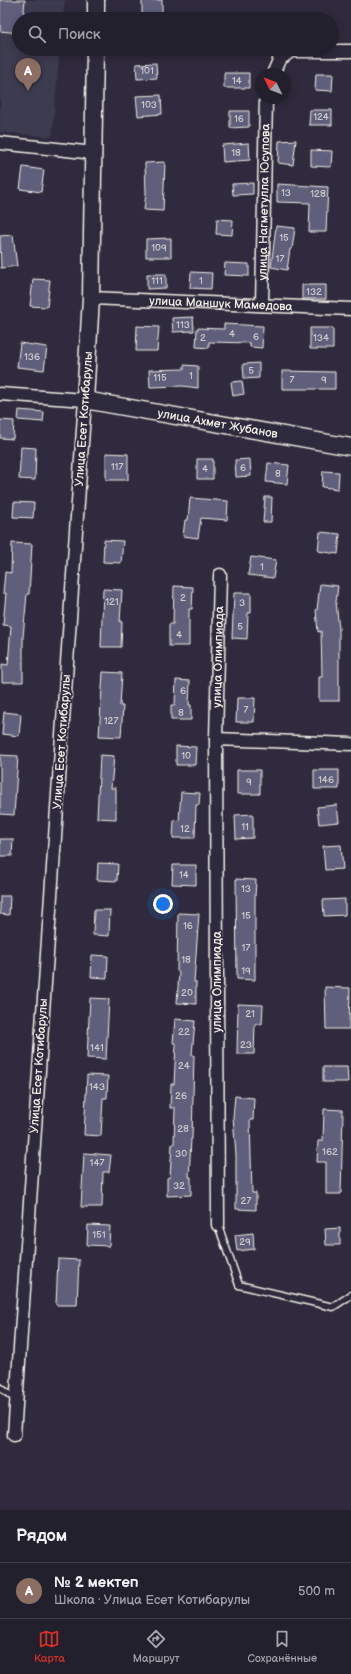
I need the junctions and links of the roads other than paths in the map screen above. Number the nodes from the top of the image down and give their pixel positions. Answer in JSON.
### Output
{"nodes":[{"id":1,"x":96,"y":0,"type":"edge"},
{"id":2,"x":96,"y":12,"type":"edge"},
{"id":3,"x":339,"y":51,"type":"edge"},
{"id":4,"x":351,"y":51,"type":"edge"},
{"id":5,"x":95,"y":56,"type":"edge"},
{"id":6,"x":284,"y":56,"type":"edge"},
{"id":7,"x":276,"y":68,"type":"edge"},
{"id":8,"x":266,"y":104,"type":"edge"},
{"id":9,"x":0,"y":144,"type":"edge"},
{"id":10,"x":94,"y":152,"type":"junction"},
{"id":11,"x":91,"y":298,"type":"junction"},
{"id":12,"x":262,"y":306,"type":"junction"},
{"id":13,"x":351,"y":310,"type":"edge"},
{"id":14,"x":0,"y":394,"type":"edge"},
{"id":15,"x":85,"y":400,"type":"junction"},
{"id":16,"x":351,"y":447,"type":"edge"},
{"id":17,"x":220,"y":575,"type":"dead end"},
{"id":18,"x":216,"y":739,"type":"junction"},
{"id":19,"x":351,"y":744,"type":"edge"},
{"id":20,"x":218,"y":1226,"type":"joint"},
{"id":21,"x":351,"y":1295,"type":"edge"},
{"id":22,"x":0,"y":1387,"type":"edge"},
{"id":23,"x":16,"y":1400,"type":"junction"},
{"id":24,"x":14,"y":1435,"type":"dead end"}],
"edges":[{"from":1,"to":2,"type":"main road"},
{"from":3,"to":4,"type":"street"},
{"from":5,"to":10,"type":"main road","name":"Улица Есет Котибарулы"},
{"from":6,"to":7,"type":"street"},
{"from":8,"to":12,"type":"street","name":"улица Нагметулла Юсупова"},
{"from":9,"to":10,"type":"street"},
{"from":10,"to":11,"type":"main road","name":"Улица Есет Котибарулы"},
{"from":11,"to":12,"type":"street","name":"улица Маншук Мамедова"},
{"from":11,"to":15,"type":"main road","name":"Улица Есет Котибарулы"},
{"from":12,"to":13,"type":"street","name":"улица Маншук Мамедова"},
{"from":14,"to":15,"type":"street"},
{"from":15,"to":16,"type":"main road","name":"улица Ахмет Жубанов"},
{"from":15,"to":23,"type":"street","name":"Улица Есет Котибарулы"},
{"from":17,"to":18,"type":"street","name":"улица Олимпиада"},
{"from":18,"to":19,"type":"street"},
{"from":18,"to":20,"type":"street","name":"улица Олимпиада"},
{"from":20,"to":21,"type":"lane"},
{"from":22,"to":23,"type":"lane"},
{"from":23,"to":24,"type":"street","name":"Улица Есет Котибарулы"}]}
